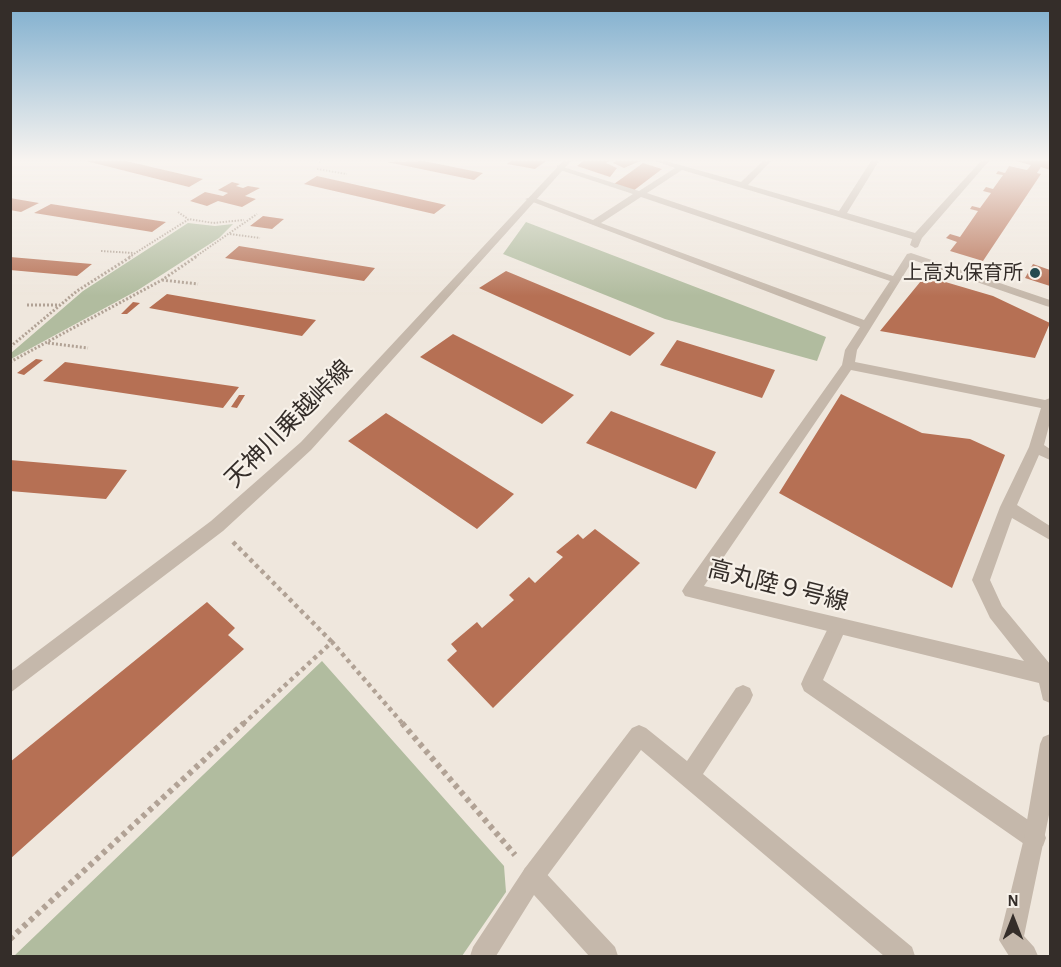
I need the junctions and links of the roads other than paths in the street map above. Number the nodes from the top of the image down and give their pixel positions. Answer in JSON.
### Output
{"nodes":[{"id":1,"x":523,"y":206,"type":"edge"},
{"id":2,"x":548,"y":206,"type":"edge"},
{"id":3,"x":620,"y":206,"type":"edge"},
{"id":4,"x":673,"y":206,"type":"edge"},
{"id":5,"x":811,"y":206,"type":"edge"},
{"id":6,"x":846,"y":206,"type":"edge"},
{"id":7,"x":944,"y":206,"type":"edge"},
{"id":8,"x":841,"y":215,"type":"junction"},
{"id":9,"x":594,"y":223,"type":"junction"},
{"id":10,"x":917,"y":237,"type":"junction"},
{"id":11,"x":911,"y":256,"type":"junction"},
{"id":12,"x":896,"y":280,"type":"junction"},
{"id":13,"x":1050,"y":304,"type":"edge"},
{"id":14,"x":866,"y":325,"type":"junction"},
{"id":15,"x":848,"y":365,"type":"junction"},
{"id":16,"x":1050,"y":403,"type":"edge"},
{"id":17,"x":1036,"y":447,"type":"junction"},
{"id":18,"x":1050,"y":455,"type":"edge"},
{"id":19,"x":1008,"y":507,"type":"junction"},
{"id":20,"x":1050,"y":534,"type":"edge"},
{"id":21,"x":838,"y":627,"type":"junction"},
{"id":22,"x":10,"y":684,"type":"edge"},
{"id":23,"x":1049,"y":685,"type":"edge"},
{"id":24,"x":743,"y":695,"type":"dead end"},
{"id":25,"x":1050,"y":744,"type":"edge"},
{"id":26,"x":689,"y":777,"type":"junction"},
{"id":27,"x":1035,"y":838,"type":"junction"},
{"id":28,"x":533,"y":876,"type":"junction"},
{"id":29,"x":1014,"y":951,"type":"edge"},
{"id":30,"x":482,"y":957,"type":"edge"},
{"id":31,"x":606,"y":957,"type":"edge"},
{"id":32,"x":903,"y":957,"type":"edge"}],
"edges":[{"from":1,"to":22,"type":"street","name":"天神川乗越峠線"},
{"from":2,"to":9,"type":"street"},
{"from":3,"to":9,"type":"street"},
{"from":4,"to":12,"type":"street"},
{"from":5,"to":8,"type":"street"},
{"from":6,"to":8,"type":"street"},
{"from":7,"to":10,"type":"street"},
{"from":8,"to":10,"type":"street"},
{"from":9,"to":14,"type":"street"},
{"from":10,"to":11,"type":"street","name":"高丸陸９号線"},
{"from":11,"to":12,"type":"street","name":"高丸陸９号線"},
{"from":11,"to":13,"type":"street"},
{"from":12,"to":14,"type":"street","name":"高丸陸９号線"},
{"from":14,"to":15,"type":"street","name":"高丸陸９号線"},
{"from":15,"to":16,"type":"street"},
{"from":15,"to":21,"type":"street","name":"高丸陸９号線"},
{"from":16,"to":17,"type":"street","name":"高丸陸９号線"},
{"from":17,"to":18,"type":"street"},
{"from":17,"to":19,"type":"street","name":"高丸陸９号線"},
{"from":19,"to":20,"type":"street"},
{"from":19,"to":23,"type":"street","name":"高丸陸９号線"},
{"from":21,"to":23,"type":"street","name":"高丸陸９号線"},
{"from":21,"to":27,"type":"street"},
{"from":24,"to":26,"type":"street"},
{"from":25,"to":27,"type":"street"},
{"from":26,"to":28,"type":"street"},
{"from":26,"to":32,"type":"street"},
{"from":27,"to":29,"type":"street"},
{"from":28,"to":30,"type":"street"},
{"from":28,"to":31,"type":"street"}]}
